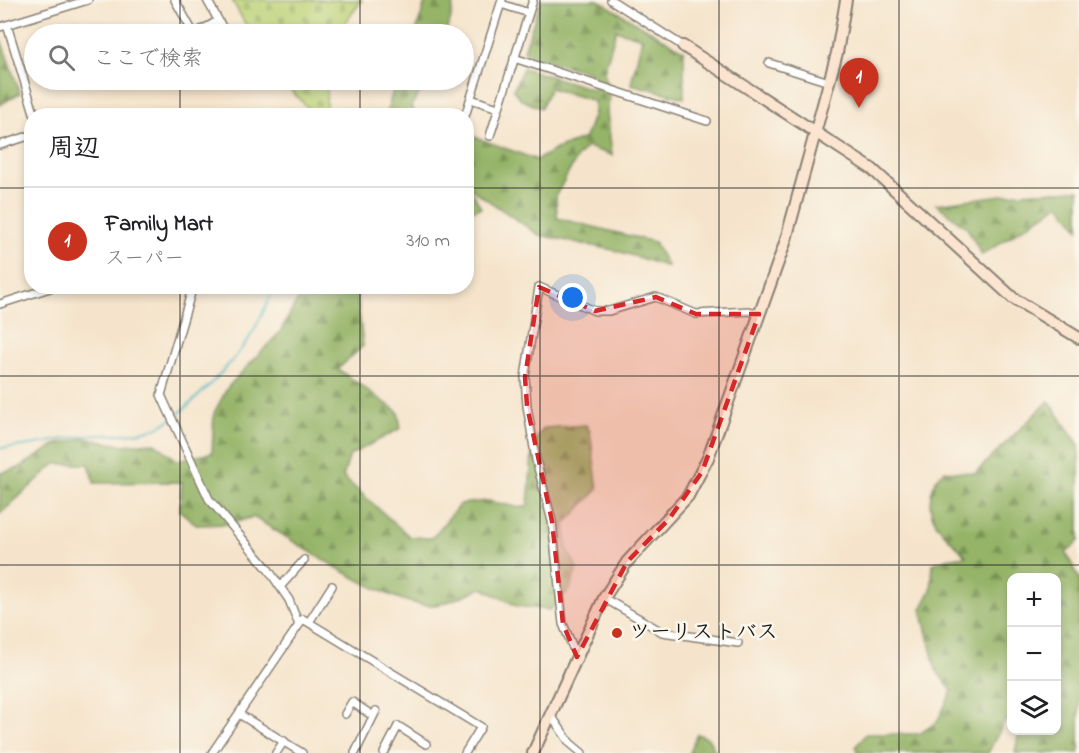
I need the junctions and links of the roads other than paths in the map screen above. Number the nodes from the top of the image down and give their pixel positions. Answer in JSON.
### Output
{"nodes":[{"id":1,"x":88,"y":0,"type":"edge"},
{"id":2,"x":175,"y":0,"type":"edge"},
{"id":3,"x":207,"y":0,"type":"edge"},
{"id":4,"x":533,"y":0,"type":"edge"},
{"id":5,"x":611,"y":0,"type":"edge"},
{"id":6,"x":846,"y":0,"type":"edge"},
{"id":7,"x":502,"y":2,"type":"edge"},
{"id":8,"x":529,"y":14,"type":"junction"},
{"id":9,"x":218,"y":21,"type":"junction"},
{"id":10,"x":188,"y":24,"type":"edge"},
{"id":11,"x":212,"y":24,"type":"edge"},
{"id":12,"x":220,"y":24,"type":"edge"},
{"id":13,"x":4,"y":26,"type":"edge"},
{"id":14,"x":683,"y":46,"type":"joint"},
{"id":15,"x":514,"y":58,"type":"junction"},
{"id":16,"x":770,"y":63,"type":"dead end"},
{"id":17,"x":829,"y":82,"type":"junction"},
{"id":18,"x":24,"y":84,"type":"edge"},
{"id":19,"x":26,"y":90,"type":"edge"},
{"id":20,"x":474,"y":90,"type":"edge"},
{"id":21,"x":474,"y":90,"type":"edge"},
{"id":22,"x":471,"y":99,"type":"junction"},
{"id":23,"x":32,"y":108,"type":"edge"},
{"id":24,"x":468,"y":108,"type":"edge"},
{"id":25,"x":498,"y":108,"type":"junction"},
{"id":26,"x":707,"y":121,"type":"dead end"},
{"id":27,"x":816,"y":132,"type":"junction"},
{"id":28,"x":490,"y":136,"type":"dead end"},
{"id":29,"x":24,"y":138,"type":"edge"},
{"id":30,"x":0,"y":145,"type":"edge"},
{"id":31,"x":31,"y":294,"type":"edge"},
{"id":32,"x":191,"y":294,"type":"edge"},
{"id":33,"x":0,"y":304,"type":"edge"},
{"id":34,"x":759,"y":314,"type":"junction"},
{"id":35,"x":1079,"y":338,"type":"edge"},
{"id":36,"x":304,"y":560,"type":"dead end"},
{"id":37,"x":332,"y":586,"type":"dead end"},
{"id":38,"x":280,"y":587,"type":"junction"},
{"id":39,"x":604,"y":598,"type":"junction"},
{"id":40,"x":309,"y":622,"type":"junction"},
{"id":41,"x":299,"y":625,"type":"junction"},
{"id":42,"x":738,"y":643,"type":"dead end"},
{"id":43,"x":577,"y":657,"type":"junction"},
{"id":44,"x":239,"y":714,"type":"junction"},
{"id":45,"x":345,"y":714,"type":"dead end"},
{"id":46,"x":550,"y":714,"type":"junction"},
{"id":47,"x":284,"y":741,"type":"junction"},
{"id":48,"x":426,"y":744,"type":"dead end"},
{"id":49,"x":212,"y":753,"type":"edge"},
{"id":50,"x":276,"y":753,"type":"edge"},
{"id":51,"x":302,"y":753,"type":"edge"},
{"id":52,"x":354,"y":753,"type":"edge"},
{"id":53,"x":384,"y":753,"type":"edge"},
{"id":54,"x":465,"y":753,"type":"edge"},
{"id":55,"x":533,"y":753,"type":"edge"},
{"id":56,"x":582,"y":753,"type":"edge"}],
"edges":[{"from":1,"to":13,"type":"street"},
{"from":2,"to":10,"type":"street"},
{"from":3,"to":9,"type":"street"},
{"from":4,"to":8,"type":"street"},
{"from":5,"to":14,"type":"street"},
{"from":6,"to":17,"type":"street"},
{"from":7,"to":8,"type":"street"},
{"from":7,"to":21,"type":"street"},
{"from":8,"to":15,"type":"street"},
{"from":9,"to":11,"type":"street"},
{"from":9,"to":12,"type":"street"},
{"from":13,"to":18,"type":"street"},
{"from":14,"to":27,"type":"street"},
{"from":15,"to":25,"type":"street"},
{"from":15,"to":26,"type":"street"},
{"from":16,"to":17,"type":"street"},
{"from":17,"to":27,"type":"street"},
{"from":19,"to":23,"type":"street"},
{"from":20,"to":22,"type":"street"},
{"from":22,"to":24,"type":"street"},
{"from":22,"to":25,"type":"street"},
{"from":25,"to":28,"type":"street"},
{"from":27,"to":34,"type":"street"},
{"from":27,"to":35,"type":"street"},
{"from":29,"to":30,"type":"street"},
{"from":31,"to":33,"type":"street"},
{"from":32,"to":38,"type":"street"},
{"from":34,"to":39,"type":"street"},
{"from":34,"to":43,"type":"street"},
{"from":36,"to":38,"type":"street"},
{"from":37,"to":40,"type":"street"},
{"from":38,"to":41,"type":"street"},
{"from":39,"to":42,"type":"street"},
{"from":39,"to":43,"type":"street"},
{"from":40,"to":41,"type":"street"},
{"from":40,"to":54,"type":"street"},
{"from":41,"to":44,"type":"street"},
{"from":43,"to":46,"type":"street"},
{"from":44,"to":47,"type":"street"},
{"from":44,"to":49,"type":"street"},
{"from":45,"to":52,"type":"street"},
{"from":46,"to":55,"type":"street"},
{"from":46,"to":56,"type":"street"},
{"from":47,"to":50,"type":"street"},
{"from":47,"to":51,"type":"street"},
{"from":48,"to":53,"type":"street"}]}
